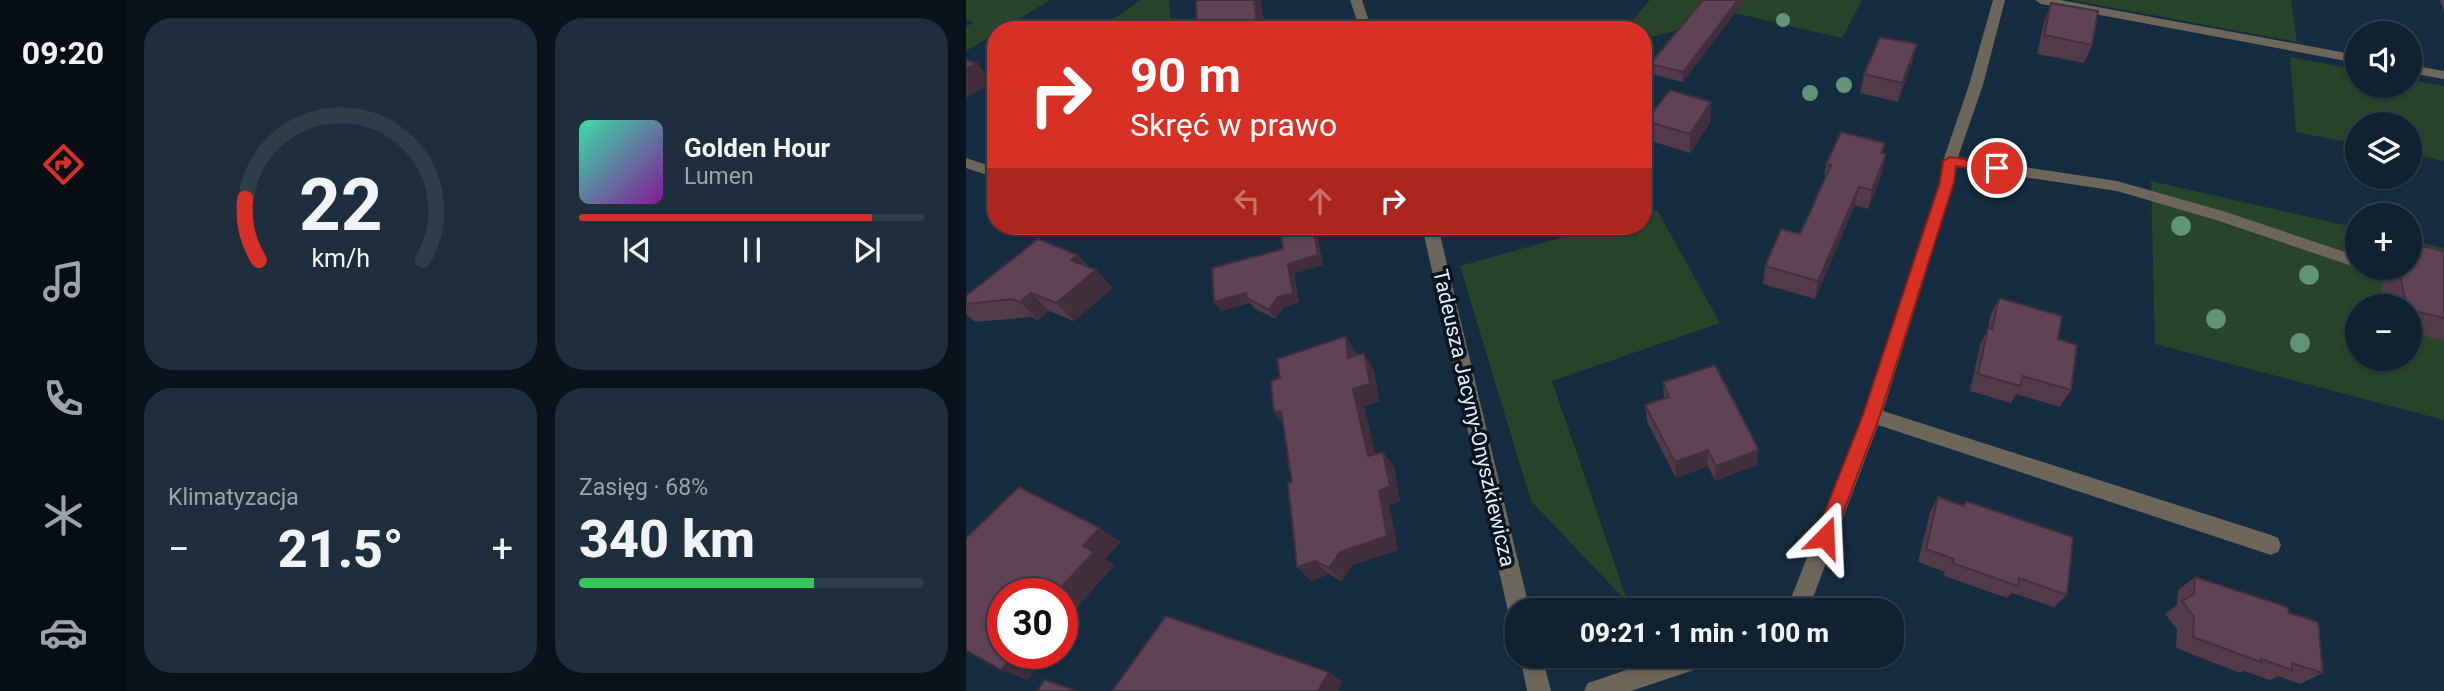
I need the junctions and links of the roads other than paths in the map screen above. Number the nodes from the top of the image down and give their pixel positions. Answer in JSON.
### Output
{"nodes":[{"id":1,"x":1356,"y":0,"type":"edge"},
{"id":2,"x":1999,"y":0,"type":"edge"},
{"id":3,"x":2041,"y":0,"type":"edge"},
{"id":4,"x":1363,"y":21,"type":"edge"},
{"id":5,"x":2345,"y":57,"type":"edge"},
{"id":6,"x":2422,"y":71,"type":"edge"},
{"id":7,"x":2444,"y":75,"type":"edge"},
{"id":8,"x":1950,"y":161,"type":"junction"},
{"id":9,"x":966,"y":163,"type":"edge"},
{"id":10,"x":987,"y":170,"type":"edge"},
{"id":11,"x":1432,"y":235,"type":"edge"},
{"id":12,"x":2345,"y":258,"type":"edge"},
{"id":13,"x":1871,"y":415,"type":"junction"},
{"id":14,"x":2271,"y":545,"type":"dead end"},
{"id":15,"x":1516,"y":598,"type":"edge"},
{"id":16,"x":1802,"y":598,"type":"edge"},
{"id":17,"x":1534,"y":668,"type":"edge"},
{"id":18,"x":1667,"y":668,"type":"edge"},
{"id":19,"x":1539,"y":691,"type":"edge"},
{"id":20,"x":1597,"y":691,"type":"edge"}],
"edges":[{"from":1,"to":4,"type":"street"},
{"from":2,"to":8,"type":"street"},
{"from":3,"to":5,"type":"street"},
{"from":6,"to":7,"type":"street"},
{"from":8,"to":12,"type":"street"},
{"from":8,"to":13,"type":"street"},
{"from":9,"to":10,"type":"street"},
{"from":11,"to":15,"type":"street","name":"Tadeusza Jacyny-Onyszkiewicza"},
{"from":13,"to":14,"type":"street"},
{"from":13,"to":16,"type":"street"},
{"from":17,"to":19,"type":"street"},
{"from":18,"to":20,"type":"street"}]}
